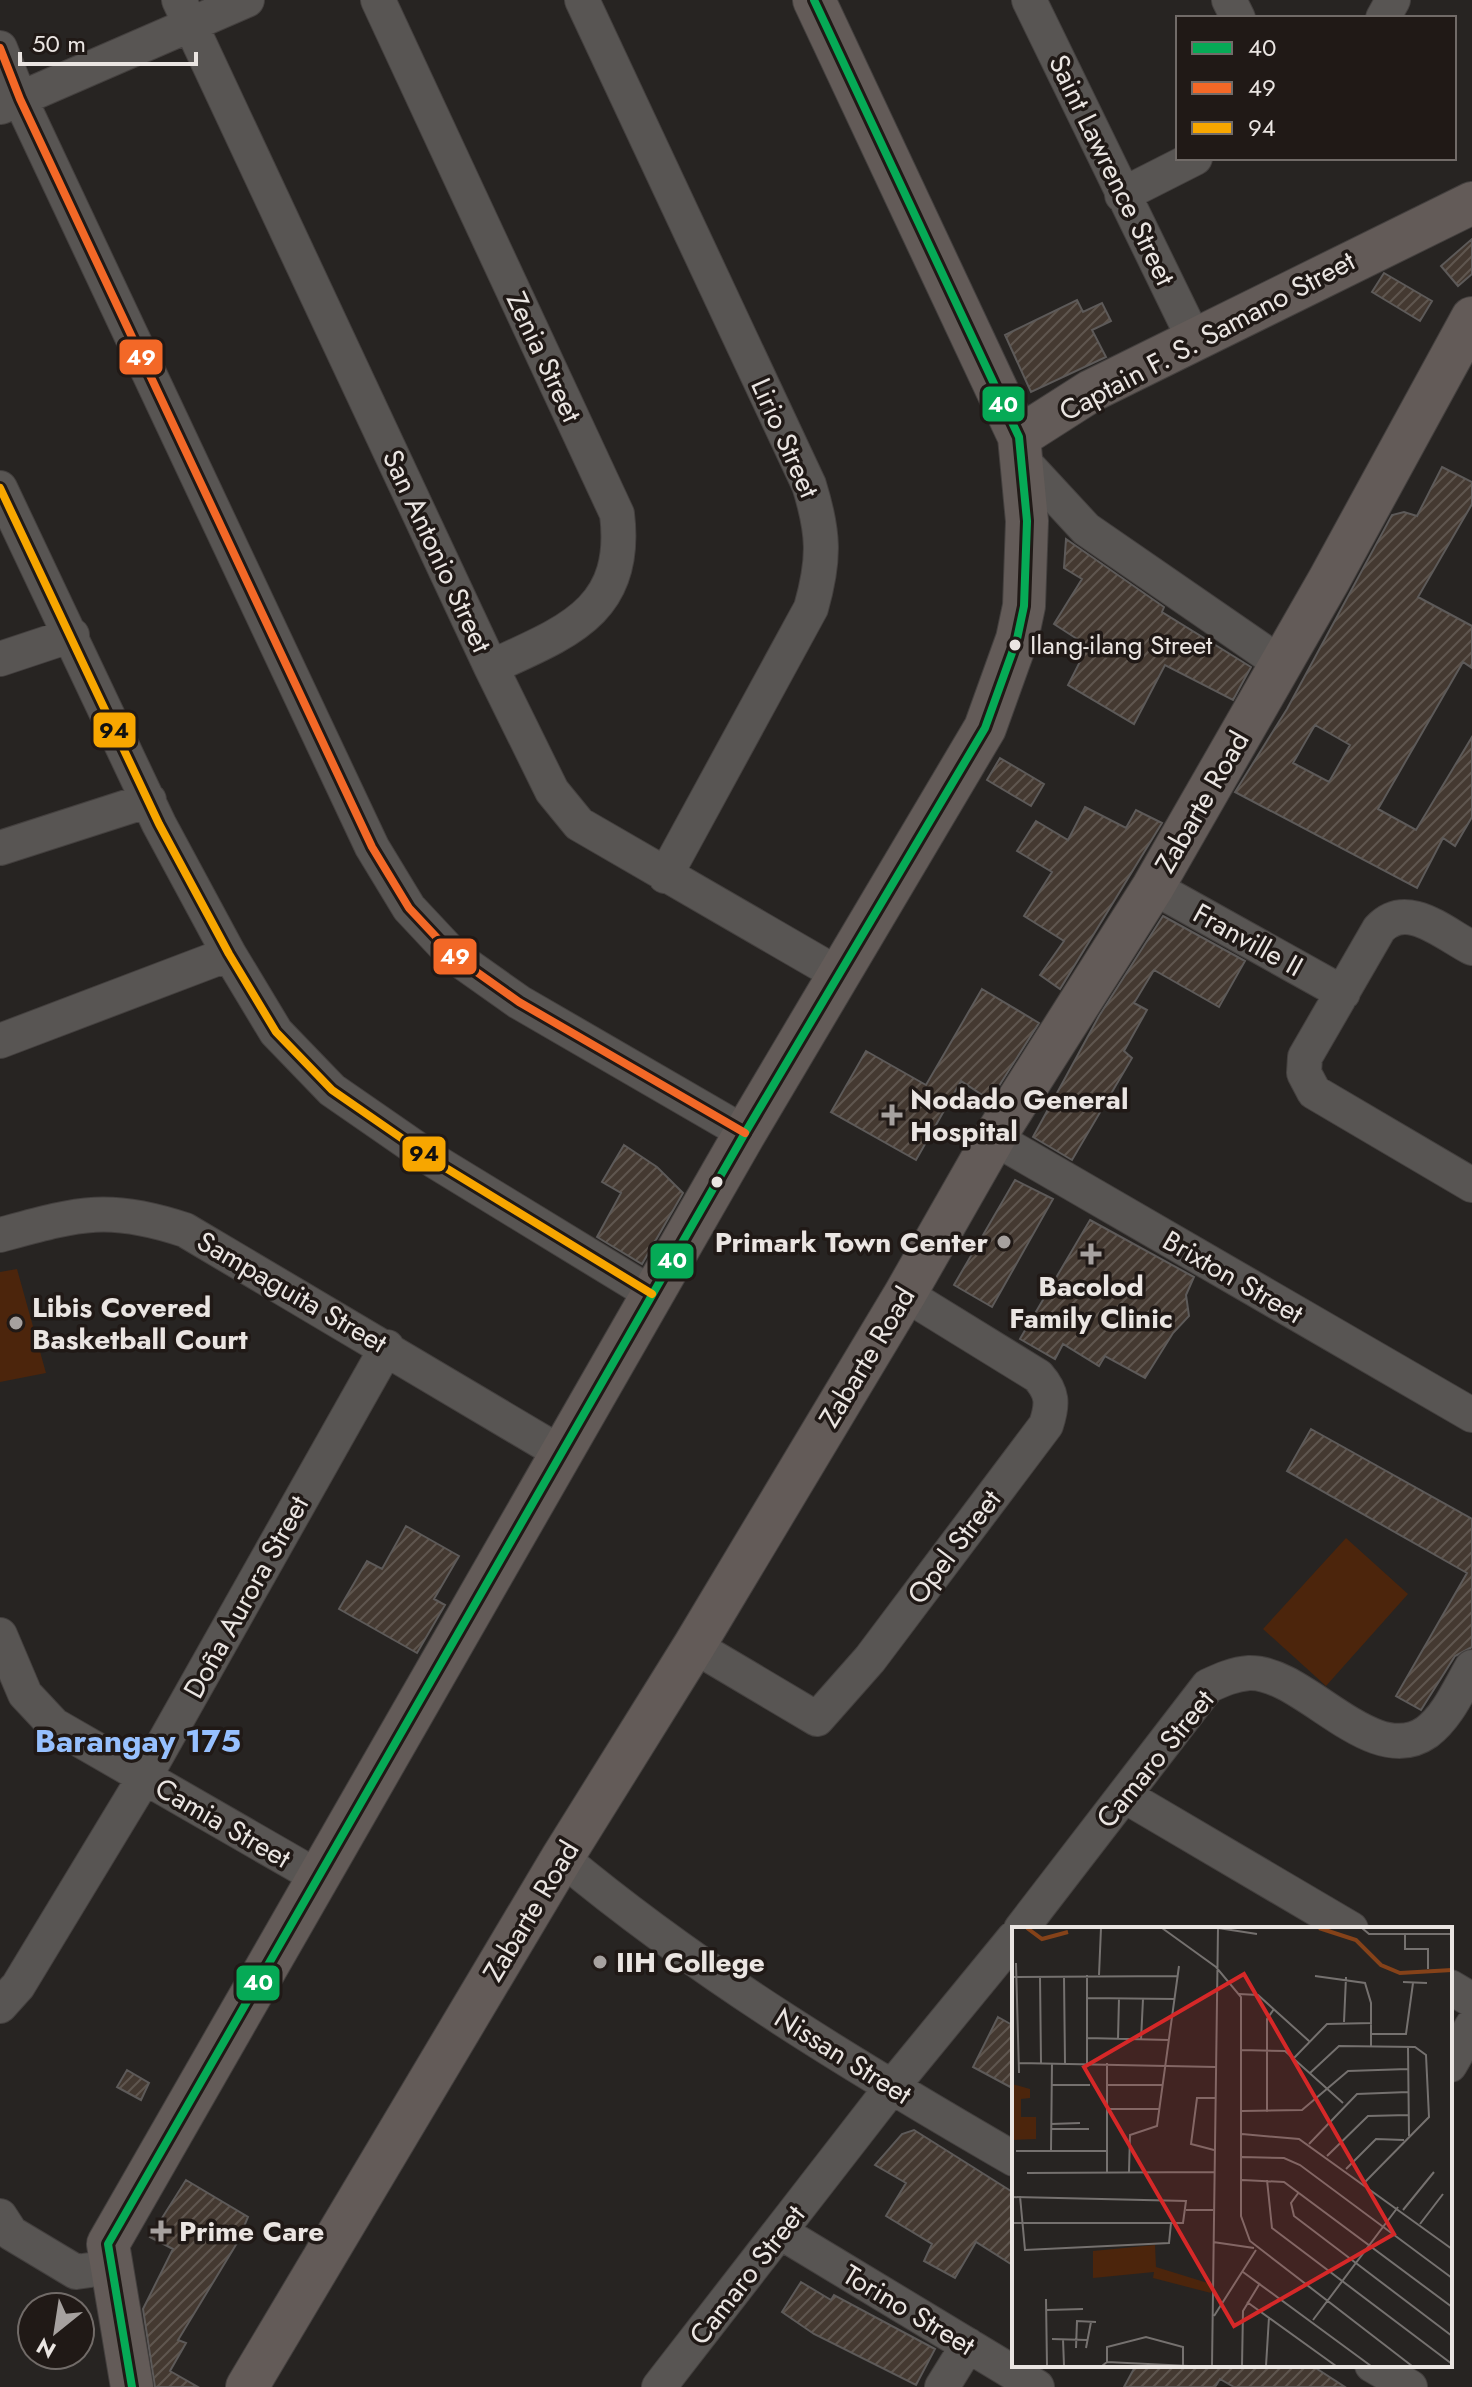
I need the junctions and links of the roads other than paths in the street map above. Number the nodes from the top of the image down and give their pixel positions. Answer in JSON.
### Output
{"nodes":[{"id":1,"x":247,"y":0,"type":"edge"},
{"id":2,"x":378,"y":0,"type":"edge"},
{"id":3,"x":582,"y":0,"type":"edge"},
{"id":4,"x":814,"y":0,"type":"edge"},
{"id":5,"x":1029,"y":0,"type":"edge"},
{"id":6,"x":184,"y":13,"type":"edge"},
{"id":7,"x":0,"y":48,"type":"edge"},
{"id":8,"x":10,"y":103,"type":"edge"},
{"id":9,"x":1191,"y":160,"type":"edge"},
{"id":10,"x":1122,"y":195,"type":"junction"},
{"id":11,"x":1472,"y":203,"type":"edge"},
{"id":12,"x":1472,"y":318,"type":"edge"},
{"id":13,"x":1194,"y":339,"type":"junction"},
{"id":14,"x":1021,"y":449,"type":"junction"},
{"id":15,"x":0,"y":488,"type":"edge"},
{"id":16,"x":1027,"y":521,"type":"junction"},
{"id":17,"x":1086,"y":529,"type":"junction"},
{"id":18,"x":72,"y":635,"type":"junction"},
{"id":19,"x":0,"y":659,"type":"edge"},
{"id":20,"x":1280,"y":663,"type":"junction"},
{"id":21,"x":491,"y":667,"type":"junction"},
{"id":22,"x":149,"y":800,"type":"junction"},
{"id":23,"x":0,"y":848,"type":"edge"},
{"id":24,"x":665,"y":876,"type":"junction"},
{"id":25,"x":1153,"y":887,"type":"junction"},
{"id":26,"x":1472,"y":948,"type":"edge"},
{"id":27,"x":229,"y":954,"type":"junction"},
{"id":28,"x":838,"y":974,"type":"junction"},
{"id":29,"x":1343,"y":993,"type":"junction"},
{"id":30,"x":0,"y":1041,"type":"edge"},
{"id":31,"x":745,"y":1133,"type":"junction"},
{"id":32,"x":994,"y":1138,"type":"junction"},
{"id":33,"x":1472,"y":1185,"type":"edge"},
{"id":34,"x":0,"y":1235,"type":"edge"},
{"id":35,"x":652,"y":1294,"type":"junction"},
{"id":36,"x":905,"y":1294,"type":"junction"},
{"id":37,"x":387,"y":1347,"type":"junction"},
{"id":38,"x":1472,"y":1415,"type":"edge"},
{"id":39,"x":561,"y":1453,"type":"junction"},
{"id":40,"x":0,"y":1635,"type":"edge"},
{"id":41,"x":694,"y":1646,"type":"junction"},
{"id":42,"x":1472,"y":1667,"type":"edge"},
{"id":43,"x":144,"y":1778,"type":"junction"},
{"id":44,"x":1125,"y":1796,"type":"junction"},
{"id":45,"x":562,"y":1858,"type":"junction"},
{"id":46,"x":318,"y":1877,"type":"junction"},
{"id":47,"x":1025,"y":1927,"type":"edge"},
{"id":48,"x":1348,"y":1927,"type":"edge"},
{"id":49,"x":1012,"y":1943,"type":"edge"},
{"id":50,"x":1452,"y":1988,"type":"edge"},
{"id":51,"x":1472,"y":2000,"type":"edge"},
{"id":52,"x":0,"y":2006,"type":"edge"},
{"id":53,"x":1472,"y":2026,"type":"edge"},
{"id":54,"x":1452,"y":2061,"type":"edge"},
{"id":55,"x":891,"y":2088,"type":"junction"},
{"id":56,"x":1012,"y":2158,"type":"edge"},
{"id":57,"x":0,"y":2216,"type":"edge"},
{"id":58,"x":782,"y":2233,"type":"junction"},
{"id":59,"x":111,"y":2267,"type":"junction"},
{"id":60,"x":968,"y":2345,"type":"junction"},
{"id":61,"x":1375,"y":2367,"type":"edge"},
{"id":62,"x":132,"y":2387,"type":"edge"},
{"id":63,"x":247,"y":2387,"type":"edge"},
{"id":64,"x":659,"y":2387,"type":"edge"},
{"id":65,"x":942,"y":2387,"type":"edge"},
{"id":66,"x":1037,"y":2387,"type":"edge"},
{"id":67,"x":1410,"y":2387,"type":"edge"}],
"edges":[{"from":1,"to":6,"type":"street"},
{"from":2,"to":21,"type":"street","name":"Zenia Street"},
{"from":3,"to":24,"type":"street","name":"Lirio Street"},
{"from":4,"to":14,"type":"main road"},
{"from":5,"to":10,"type":"street","name":"Saint Lawrence Street"},
{"from":6,"to":8,"type":"street"},
{"from":6,"to":21,"type":"street","name":"San Antonio Street"},
{"from":7,"to":8,"type":"street"},
{"from":8,"to":31,"type":"street"},
{"from":9,"to":10,"type":"street"},
{"from":10,"to":13,"type":"street","name":"Saint Lawrence Street"},
{"from":11,"to":13,"type":"main road","name":"Captain F. S. Samano Street"},
{"from":12,"to":20,"type":"main road","name":"Zabarte Road"},
{"from":13,"to":14,"type":"main road","name":"Captain F. S. Samano Street"},
{"from":14,"to":16,"type":"main road"},
{"from":14,"to":17,"type":"street"},
{"from":15,"to":18,"type":"street"},
{"from":16,"to":17,"type":"street"},
{"from":16,"to":28,"type":"main road"},
{"from":17,"to":20,"type":"street"},
{"from":18,"to":19,"type":"street"},
{"from":18,"to":22,"type":"street"},
{"from":20,"to":25,"type":"main road","name":"Zabarte Road"},
{"from":21,"to":24,"type":"street","name":"San Antonio Street"},
{"from":22,"to":23,"type":"street"},
{"from":22,"to":27,"type":"street"},
{"from":24,"to":28,"type":"street","name":"San Antonio Street"},
{"from":25,"to":29,"type":"street","name":"Franville II"},
{"from":25,"to":32,"type":"main road","name":"Zabarte Road"},
{"from":26,"to":29,"type":"street"},
{"from":27,"to":30,"type":"street"},
{"from":27,"to":35,"type":"street"},
{"from":28,"to":31,"type":"main road"},
{"from":29,"to":33,"type":"street"},
{"from":31,"to":35,"type":"main road"},
{"from":32,"to":36,"type":"main road","name":"Zabarte Road"},
{"from":32,"to":38,"type":"street","name":"Brixton Street"},
{"from":34,"to":37,"type":"street","name":"Sampaguita Street"},
{"from":35,"to":39,"type":"main road"},
{"from":36,"to":41,"type":"main road","name":"Zabarte Road"},
{"from":36,"to":41,"type":"street","name":"Opel Street"},
{"from":37,"to":39,"type":"street","name":"Sampaguita Street"},
{"from":37,"to":43,"type":"street","name":"Doña Aurora Street"},
{"from":39,"to":46,"type":"main road"},
{"from":40,"to":43,"type":"street","name":"Camia Street"},
{"from":41,"to":45,"type":"main road","name":"Zabarte Road"},
{"from":42,"to":44,"type":"street","name":"Camaro Street"},
{"from":43,"to":46,"type":"street","name":"Camia Street"},
{"from":43,"to":52,"type":"street","name":"Doña Aurora Street"},
{"from":44,"to":47,"type":"street","name":"Camaro Street"},
{"from":44,"to":48,"type":"street"},
{"from":45,"to":55,"type":"street","name":"Nissan Street"},
{"from":45,"to":63,"type":"main road","name":"Zabarte Road"},
{"from":46,"to":59,"type":"main road"},
{"from":49,"to":55,"type":"street","name":"Camaro Street"},
{"from":50,"to":51,"type":"street"},
{"from":53,"to":54,"type":"street"},
{"from":55,"to":56,"type":"street","name":"Nissan Street"},
{"from":55,"to":58,"type":"street","name":"Camaro Street"},
{"from":57,"to":59,"type":"street"},
{"from":58,"to":60,"type":"street","name":"Torino Street"},
{"from":58,"to":64,"type":"street","name":"Camaro Street"},
{"from":59,"to":62,"type":"main road"},
{"from":60,"to":65,"type":"street"},
{"from":60,"to":66,"type":"street","name":"Torino Street"},
{"from":61,"to":67,"type":"street"}]}
